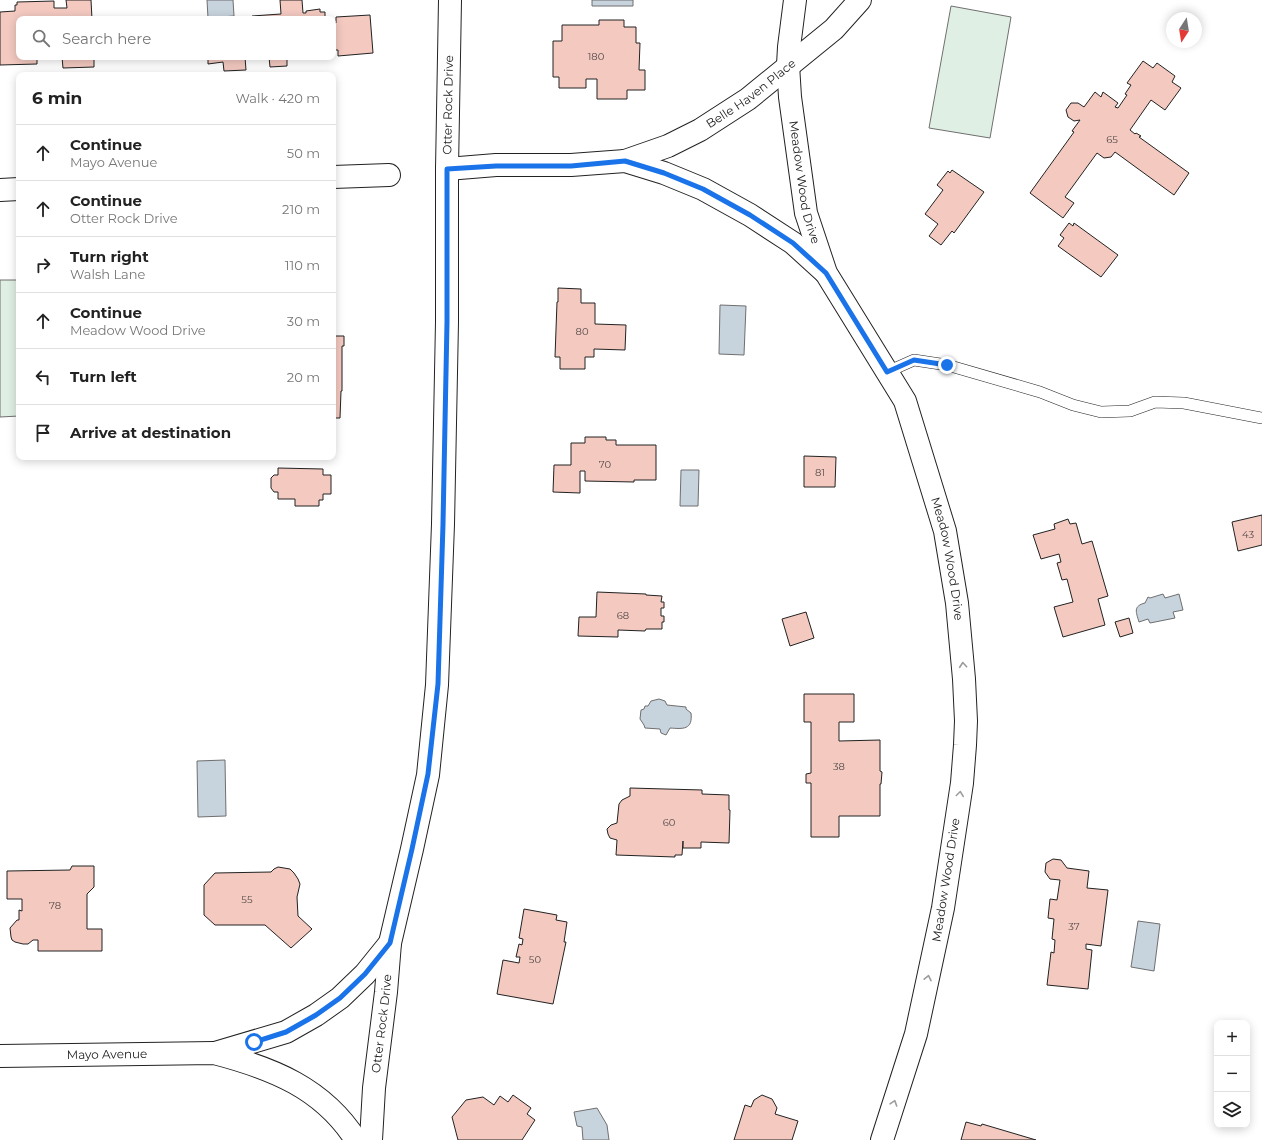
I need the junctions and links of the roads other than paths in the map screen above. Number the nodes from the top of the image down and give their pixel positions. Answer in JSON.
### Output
{"nodes":[{"id":1,"x":450,"y":0,"type":"edge"},
{"id":2,"x":795,"y":0,"type":"edge"},
{"id":3,"x":860,"y":0,"type":"edge"},
{"id":4,"x":788,"y":66,"type":"junction"},
{"id":5,"x":625,"y":161,"type":"junction"},
{"id":6,"x":447,"y":169,"type":"junction"},
{"id":7,"x":389,"y":175,"type":"dead end"},
{"id":8,"x":336,"y":177,"type":"edge"},
{"id":9,"x":16,"y":189,"type":"edge"},
{"id":10,"x":0,"y":190,"type":"edge"},
{"id":11,"x":826,"y":273,"type":"junction"},
{"id":12,"x":887,"y":372,"type":"junction"},
{"id":13,"x":1262,"y":418,"type":"edge"},
{"id":14,"x":390,"y":943,"type":"junction"},
{"id":15,"x":214,"y":1053,"type":"junction"},
{"id":16,"x":0,"y":1056,"type":"edge"},
{"id":17,"x":356,"y":1140,"type":"edge"},
{"id":18,"x":371,"y":1140,"type":"edge"},
{"id":19,"x":882,"y":1140,"type":"edge"}],
"edges":[{"from":1,"to":6,"type":"street","name":"Otter Rock Drive"},
{"from":2,"to":4,"type":"street","name":"Meadow Wood Drive"},
{"from":3,"to":4,"type":"street","name":"Belle Haven Place"},
{"from":4,"to":5,"type":"street","name":"Belle Haven Place"},
{"from":4,"to":11,"type":"street","name":"Meadow Wood Drive"},
{"from":5,"to":6,"type":"street"},
{"from":5,"to":11,"type":"street"},
{"from":6,"to":14,"type":"street","name":"Otter Rock Drive"},
{"from":7,"to":8,"type":"street"},
{"from":9,"to":10,"type":"street"},
{"from":11,"to":12,"type":"street","name":"Meadow Wood Drive"},
{"from":12,"to":13,"type":"lane"},
{"from":19,"to":12,"type":"street","name":"Meadow Wood Drive","one_way":true},
{"from":14,"to":15,"type":"street","name":"Mayo Avenue"},
{"from":14,"to":18,"type":"street","name":"Otter Rock Drive"},
{"from":15,"to":16,"type":"street","name":"Mayo Avenue"},
{"from":15,"to":17,"type":"street","name":"Mayo Avenue"}]}
